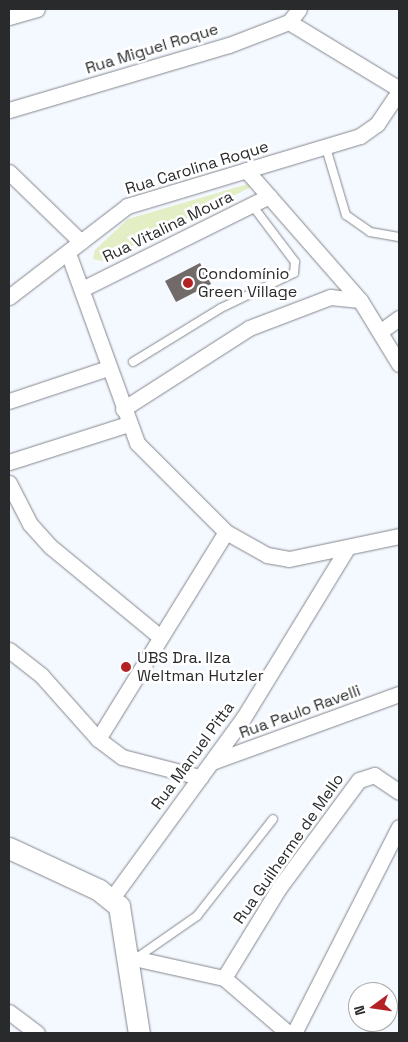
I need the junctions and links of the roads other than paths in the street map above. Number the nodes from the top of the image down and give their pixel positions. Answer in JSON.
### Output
{"nodes":[{"id":1,"x":37,"y":9,"type":"edge"},
{"id":2,"x":298,"y":9,"type":"edge"},
{"id":3,"x":9,"y":16,"type":"edge"},
{"id":4,"x":289,"y":22,"type":"junction"},
{"id":5,"x":399,"y":90,"type":"edge"},
{"id":6,"x":9,"y":110,"type":"edge"},
{"id":7,"x":326,"y":148,"type":"junction"},
{"id":8,"x":246,"y":170,"type":"junction"},
{"id":9,"x":9,"y":172,"type":"edge"},
{"id":10,"x":269,"y":196,"type":"junction"},
{"id":11,"x":252,"y":204,"type":"junction"},
{"id":12,"x":399,"y":237,"type":"edge"},
{"id":13,"x":81,"y":242,"type":"junction"},
{"id":14,"x":68,"y":253,"type":"junction"},
{"id":15,"x":82,"y":290,"type":"junction"},
{"id":16,"x":9,"y":297,"type":"edge"},
{"id":17,"x":360,"y":300,"type":"junction"},
{"id":18,"x":399,"y":318,"type":"edge"},
{"id":19,"x":381,"y":331,"type":"junction"},
{"id":20,"x":399,"y":360,"type":"edge"},
{"id":21,"x":133,"y":362,"type":"dead end"},
{"id":22,"x":108,"y":368,"type":"junction"},
{"id":23,"x":9,"y":401,"type":"edge"},
{"id":24,"x":123,"y":409,"type":"junction"},
{"id":25,"x":128,"y":424,"type":"junction"},
{"id":26,"x":9,"y":462,"type":"edge"},
{"id":27,"x":9,"y":483,"type":"edge"},
{"id":28,"x":226,"y":532,"type":"junction"},
{"id":29,"x":399,"y":536,"type":"edge"},
{"id":30,"x":347,"y":548,"type":"junction"},
{"id":31,"x":159,"y":636,"type":"junction"},
{"id":32,"x":9,"y":650,"type":"edge"},
{"id":33,"x":399,"y":694,"type":"edge"},
{"id":34,"x":98,"y":739,"type":"junction"},
{"id":35,"x":212,"y":762,"type":"junction"},
{"id":36,"x":200,"y":777,"type":"junction"},
{"id":37,"x":399,"y":792,"type":"edge"},
{"id":38,"x":273,"y":819,"type":"dead end"},
{"id":39,"x":399,"y":827,"type":"edge"},
{"id":40,"x":9,"y":848,"type":"edge"},
{"id":41,"x":112,"y":898,"type":"junction"},
{"id":42,"x":134,"y":957,"type":"junction"},
{"id":43,"x":224,"y":978,"type":"junction"},
{"id":44,"x":9,"y":1012,"type":"edge"},
{"id":45,"x":37,"y":1033,"type":"edge"},
{"id":46,"x":139,"y":1033,"type":"edge"},
{"id":47,"x":288,"y":1033,"type":"edge"},
{"id":48,"x":294,"y":1033,"type":"edge"}],
"edges":[{"from":1,"to":3,"type":"street"},
{"from":2,"to":4,"type":"street"},
{"from":4,"to":5,"type":"street"},
{"from":4,"to":6,"type":"street","name":"Rua Miguel Roque"},
{"from":5,"to":7,"type":"street","name":"Rua Carolina Roque"},
{"from":7,"to":8,"type":"street","name":"Rua Carolina Roque"},
{"from":7,"to":12,"type":"lane"},
{"from":8,"to":10,"type":"street"},
{"from":8,"to":13,"type":"street","name":"Rua Carolina Roque"},
{"from":9,"to":13,"type":"street"},
{"from":10,"to":11,"type":"street","name":"Rua Vitalina Moura"},
{"from":10,"to":17,"type":"street"},
{"from":11,"to":15,"type":"street","name":"Rua Vitalina Moura"},
{"from":11,"to":21,"type":"lane"},
{"from":13,"to":14,"type":"street","name":"Rua Carolina Roque"},
{"from":14,"to":15,"type":"street"},
{"from":14,"to":16,"type":"street","name":"Rua Carolina Roque"},
{"from":15,"to":22,"type":"street"},
{"from":17,"to":19,"type":"street"},
{"from":17,"to":24,"type":"street"},
{"from":18,"to":19,"type":"street"},
{"from":19,"to":20,"type":"street"},
{"from":22,"to":23,"type":"street"},
{"from":22,"to":24,"type":"street"},
{"from":24,"to":25,"type":"street"},
{"from":25,"to":26,"type":"street"},
{"from":25,"to":28,"type":"street"},
{"from":27,"to":31,"type":"street"},
{"from":28,"to":30,"type":"street"},
{"from":28,"to":31,"type":"street"},
{"from":29,"to":30,"type":"street"},
{"from":30,"to":35,"type":"street","name":"Rua Manuel Pitta"},
{"from":31,"to":34,"type":"street"},
{"from":32,"to":34,"type":"street"},
{"from":33,"to":35,"type":"street","name":"Rua Paulo Ravelli"},
{"from":34,"to":36,"type":"street"},
{"from":35,"to":36,"type":"street","name":"Rua Manuel Pitta"},
{"from":36,"to":41,"type":"street","name":"Rua Manuel Pitta"},
{"from":37,"to":43,"type":"street","name":"Rua Guilherme de Mello"},
{"from":38,"to":42,"type":"lane"},
{"from":39,"to":48,"type":"street"},
{"from":40,"to":41,"type":"street"},
{"from":41,"to":42,"type":"street"},
{"from":42,"to":43,"type":"street"},
{"from":42,"to":46,"type":"street"},
{"from":43,"to":47,"type":"street"},
{"from":44,"to":45,"type":"street"}]}
